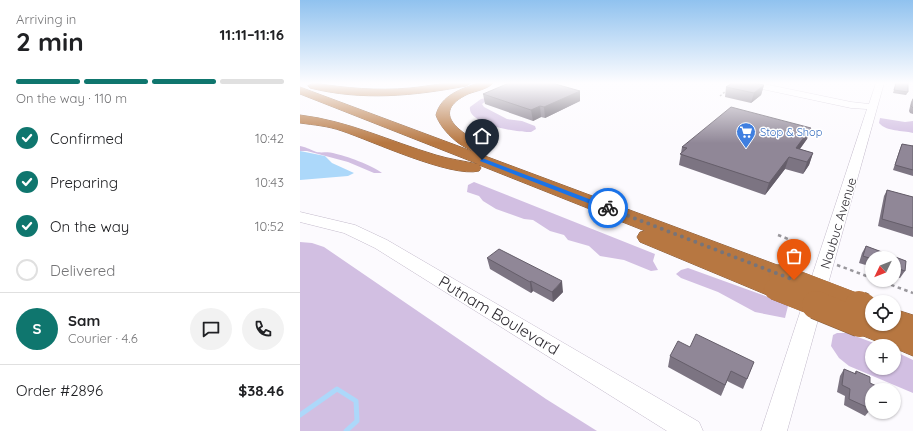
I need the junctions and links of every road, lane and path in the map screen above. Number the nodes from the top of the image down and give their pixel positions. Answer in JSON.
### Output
{"nodes":[{"id":1,"x":313,"y":103,"type":"edge"},
{"id":2,"x":334,"y":103,"type":"edge"},
{"id":3,"x":448,"y":103,"type":"edge"},
{"id":4,"x":842,"y":103,"type":"edge"},
{"id":5,"x":861,"y":103,"type":"edge"},
{"id":6,"x":874,"y":103,"type":"edge"},
{"id":7,"x":873,"y":108,"type":"junction"},
{"id":8,"x":300,"y":119,"type":"edge"},
{"id":9,"x":473,"y":168,"type":"junction"},
{"id":10,"x":300,"y":217,"type":"edge"},
{"id":11,"x":636,"y":219,"type":"junction"},
{"id":12,"x":778,"y":235,"type":"dead end"},
{"id":13,"x":826,"y":262,"type":"junction"},
{"id":14,"x":865,"y":276,"type":"edge"},
{"id":15,"x":778,"y":282,"type":"junction"},
{"id":16,"x":897,"y":287,"type":"edge"},
{"id":17,"x":913,"y":293,"type":"edge"},
{"id":18,"x":865,"y":313,"type":"edge"},
{"id":19,"x":901,"y":322,"type":"edge"},
{"id":20,"x":913,"y":326,"type":"edge"},
{"id":21,"x":893,"y":331,"type":"edge"},
{"id":22,"x":913,"y":344,"type":"edge"},
{"id":23,"x":690,"y":431,"type":"edge"},
{"id":24,"x":774,"y":431,"type":"edge"}],
"edges":[{"from":1,"to":9,"type":"highway"},
{"from":2,"to":11,"type":"highway"},
{"from":3,"to":11,"type":"highway"},
{"from":4,"to":7,"type":"street"},
{"from":5,"to":7,"type":"street"},
{"from":6,"to":7,"type":"street","name":"Naubuc Avenue"},
{"from":7,"to":13,"type":"street","name":"Naubuc Avenue"},
{"from":8,"to":9,"type":"highway"},
{"from":9,"to":15,"type":"highway"},
{"from":10,"to":23,"type":"street","name":"Putnam Boulevard"},
{"from":11,"to":15,"type":"highway"},
{"from":12,"to":13,"type":"path"},
{"from":13,"to":14,"type":"path"},
{"from":13,"to":24,"type":"street","name":"Naubuc Avenue"},
{"from":15,"to":18,"type":"highway","bridge":true},
{"from":16,"to":17,"type":"path"},
{"from":19,"to":20,"type":"highway"},
{"from":21,"to":22,"type":"highway"}]}
